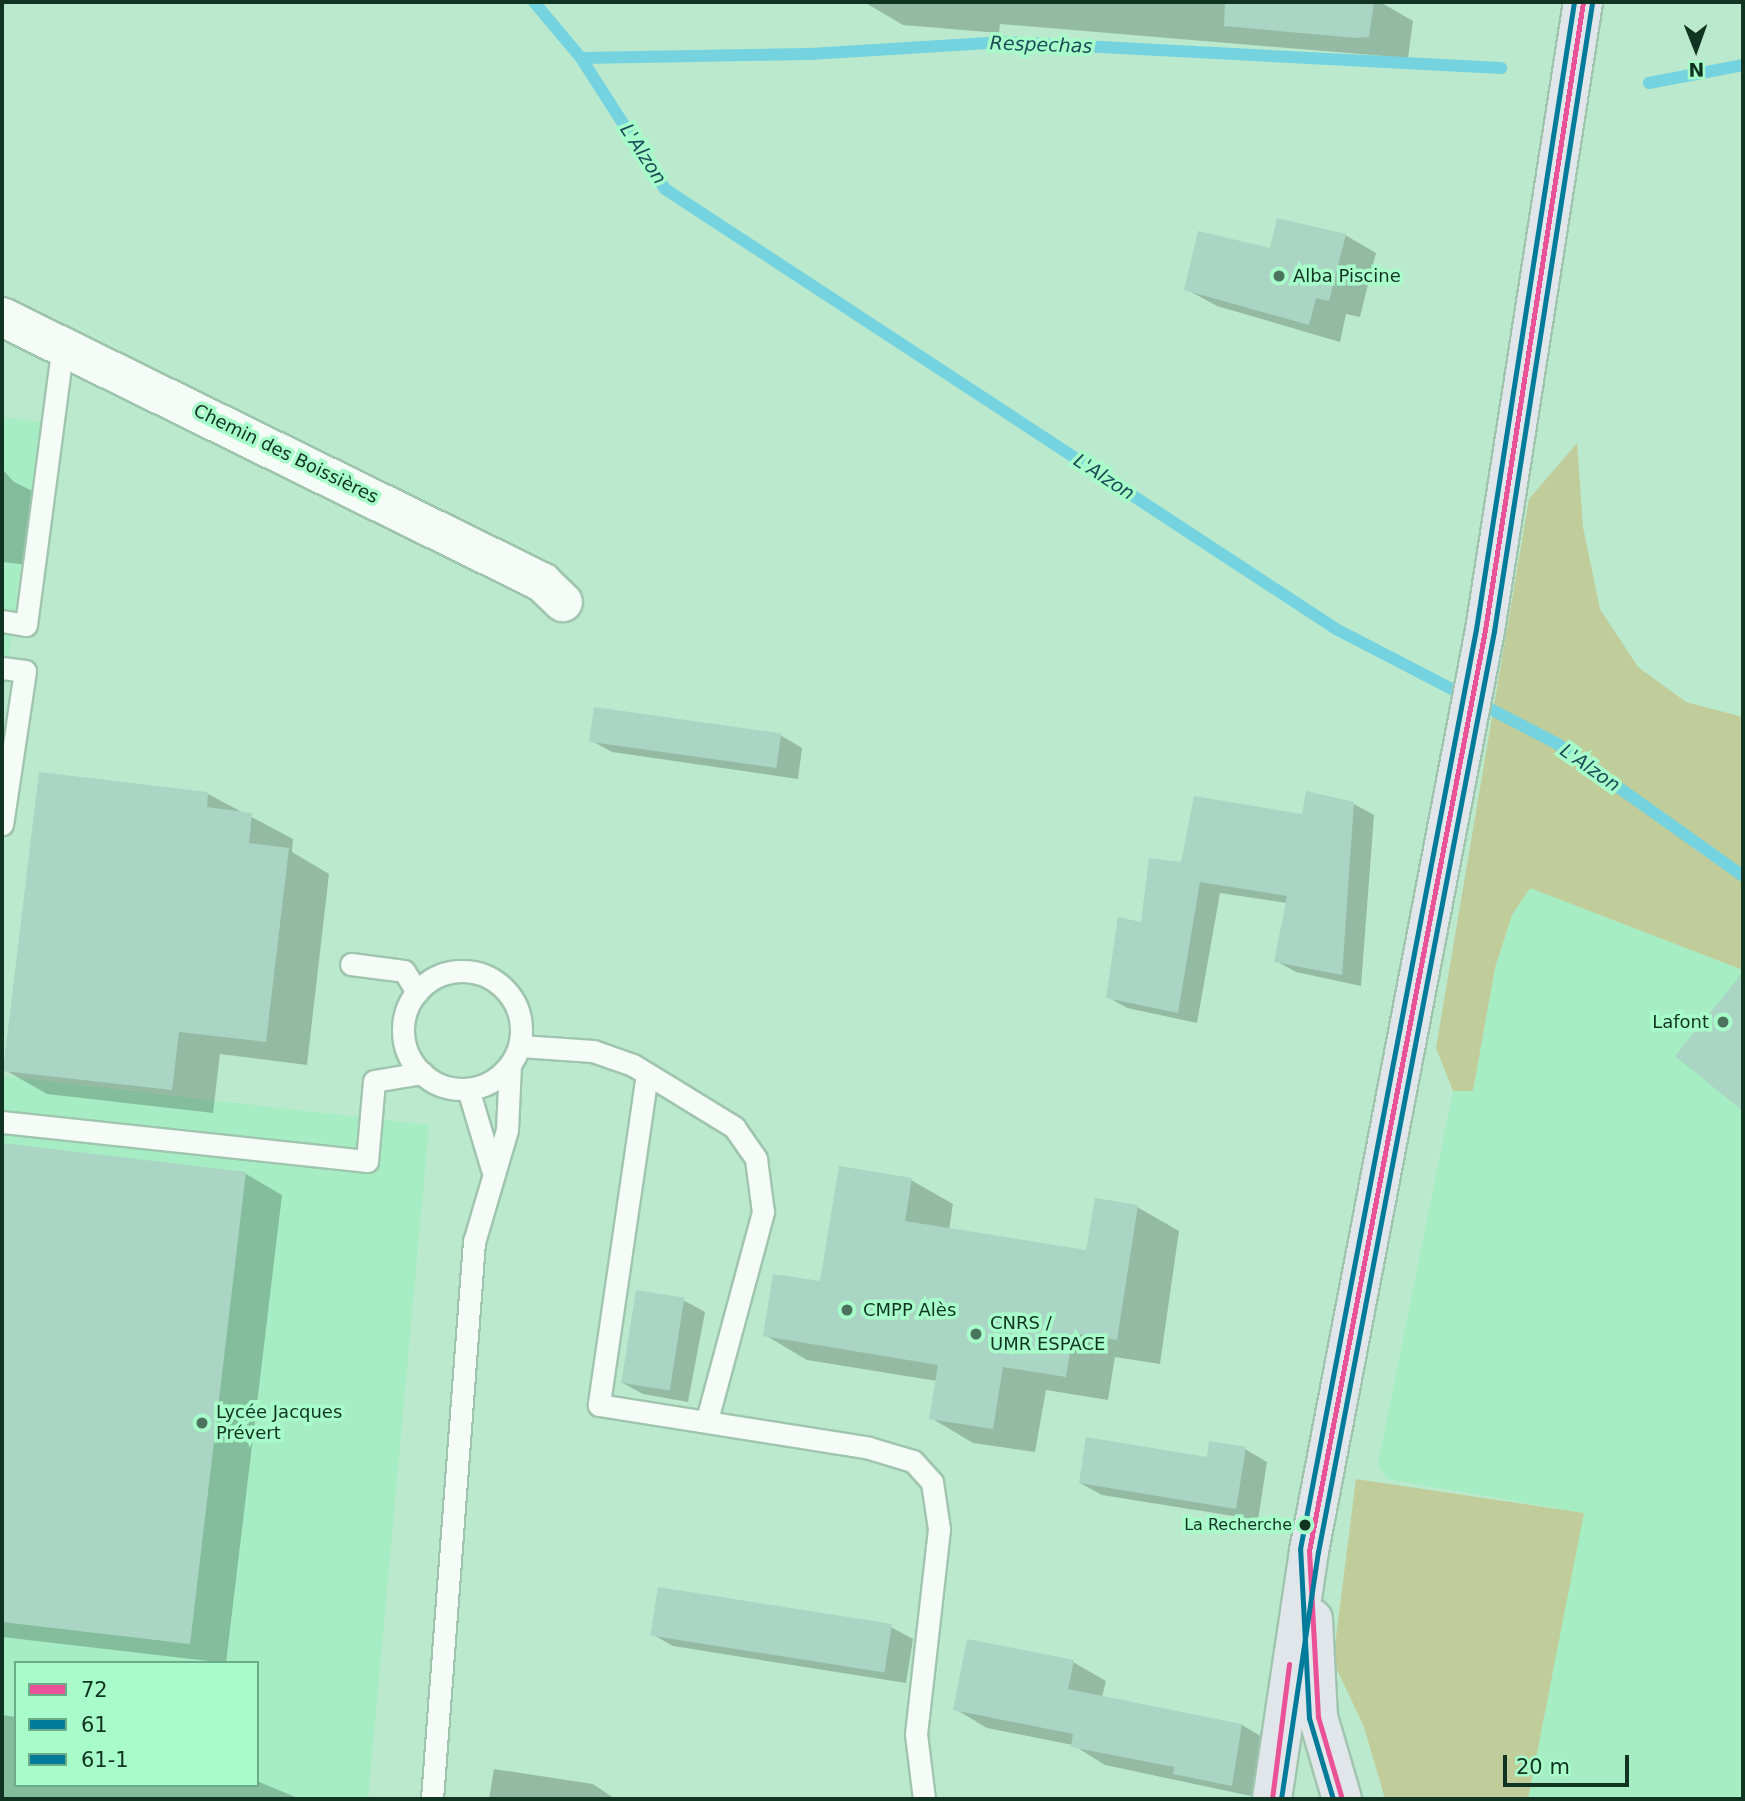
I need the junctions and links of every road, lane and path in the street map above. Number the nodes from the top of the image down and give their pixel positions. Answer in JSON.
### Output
{"nodes":[{"id":1,"x":1583,"y":2,"type":"edge"},
{"id":2,"x":2,"y":317,"type":"edge"},
{"id":3,"x":63,"y":345,"type":"junction"},
{"id":4,"x":563,"y":602,"type":"dead end"},
{"id":5,"x":2,"y":621,"type":"edge"},
{"id":6,"x":2,"y":668,"type":"edge"},
{"id":7,"x":2,"y":824,"type":"edge"},
{"id":8,"x":351,"y":964,"type":"dead end"},
{"id":9,"x":417,"y":992,"type":"junction"},
{"id":10,"x":515,"y":1055,"type":"junction"},
{"id":11,"x":422,"y":1073,"type":"junction"},
{"id":12,"x":647,"y":1074,"type":"junction"},
{"id":13,"x":468,"y":1089,"type":"junction"},
{"id":14,"x":2,"y":1122,"type":"edge"},
{"id":15,"x":493,"y":1171,"type":"junction"},
{"id":16,"x":706,"y":1419,"type":"junction"},
{"id":17,"x":1309,"y":1551,"type":"junction"},
{"id":18,"x":432,"y":1799,"type":"edge"},
{"id":19,"x":924,"y":1799,"type":"edge"},
{"id":20,"x":1272,"y":1799,"type":"edge"},
{"id":21,"x":1342,"y":1799,"type":"edge"}],
"edges":[{"from":1,"to":17,"type":"main road"},
{"from":2,"to":3,"type":"street","name":"Chemin des Boissières"},
{"from":3,"to":4,"type":"street","name":"Chemin des Boissières"},
{"from":3,"to":5,"type":"lane"},
{"from":6,"to":7,"type":"lane"},
{"from":8,"to":9,"type":"lane"},
{"from":9,"to":10,"type":"lane"},
{"from":9,"to":11,"type":"lane"},
{"from":10,"to":12,"type":"lane"},
{"from":10,"to":13,"type":"lane"},
{"from":10,"to":15,"type":"lane"},
{"from":11,"to":13,"type":"lane"},
{"from":11,"to":14,"type":"lane"},
{"from":12,"to":16,"type":"lane"},
{"from":12,"to":16,"type":"lane"},
{"from":13,"to":15,"type":"lane"},
{"from":15,"to":18,"type":"lane"},
{"from":16,"to":19,"type":"lane"},
{"from":17,"to":20,"type":"main road"},
{"from":17,"to":21,"type":"main road"}]}
